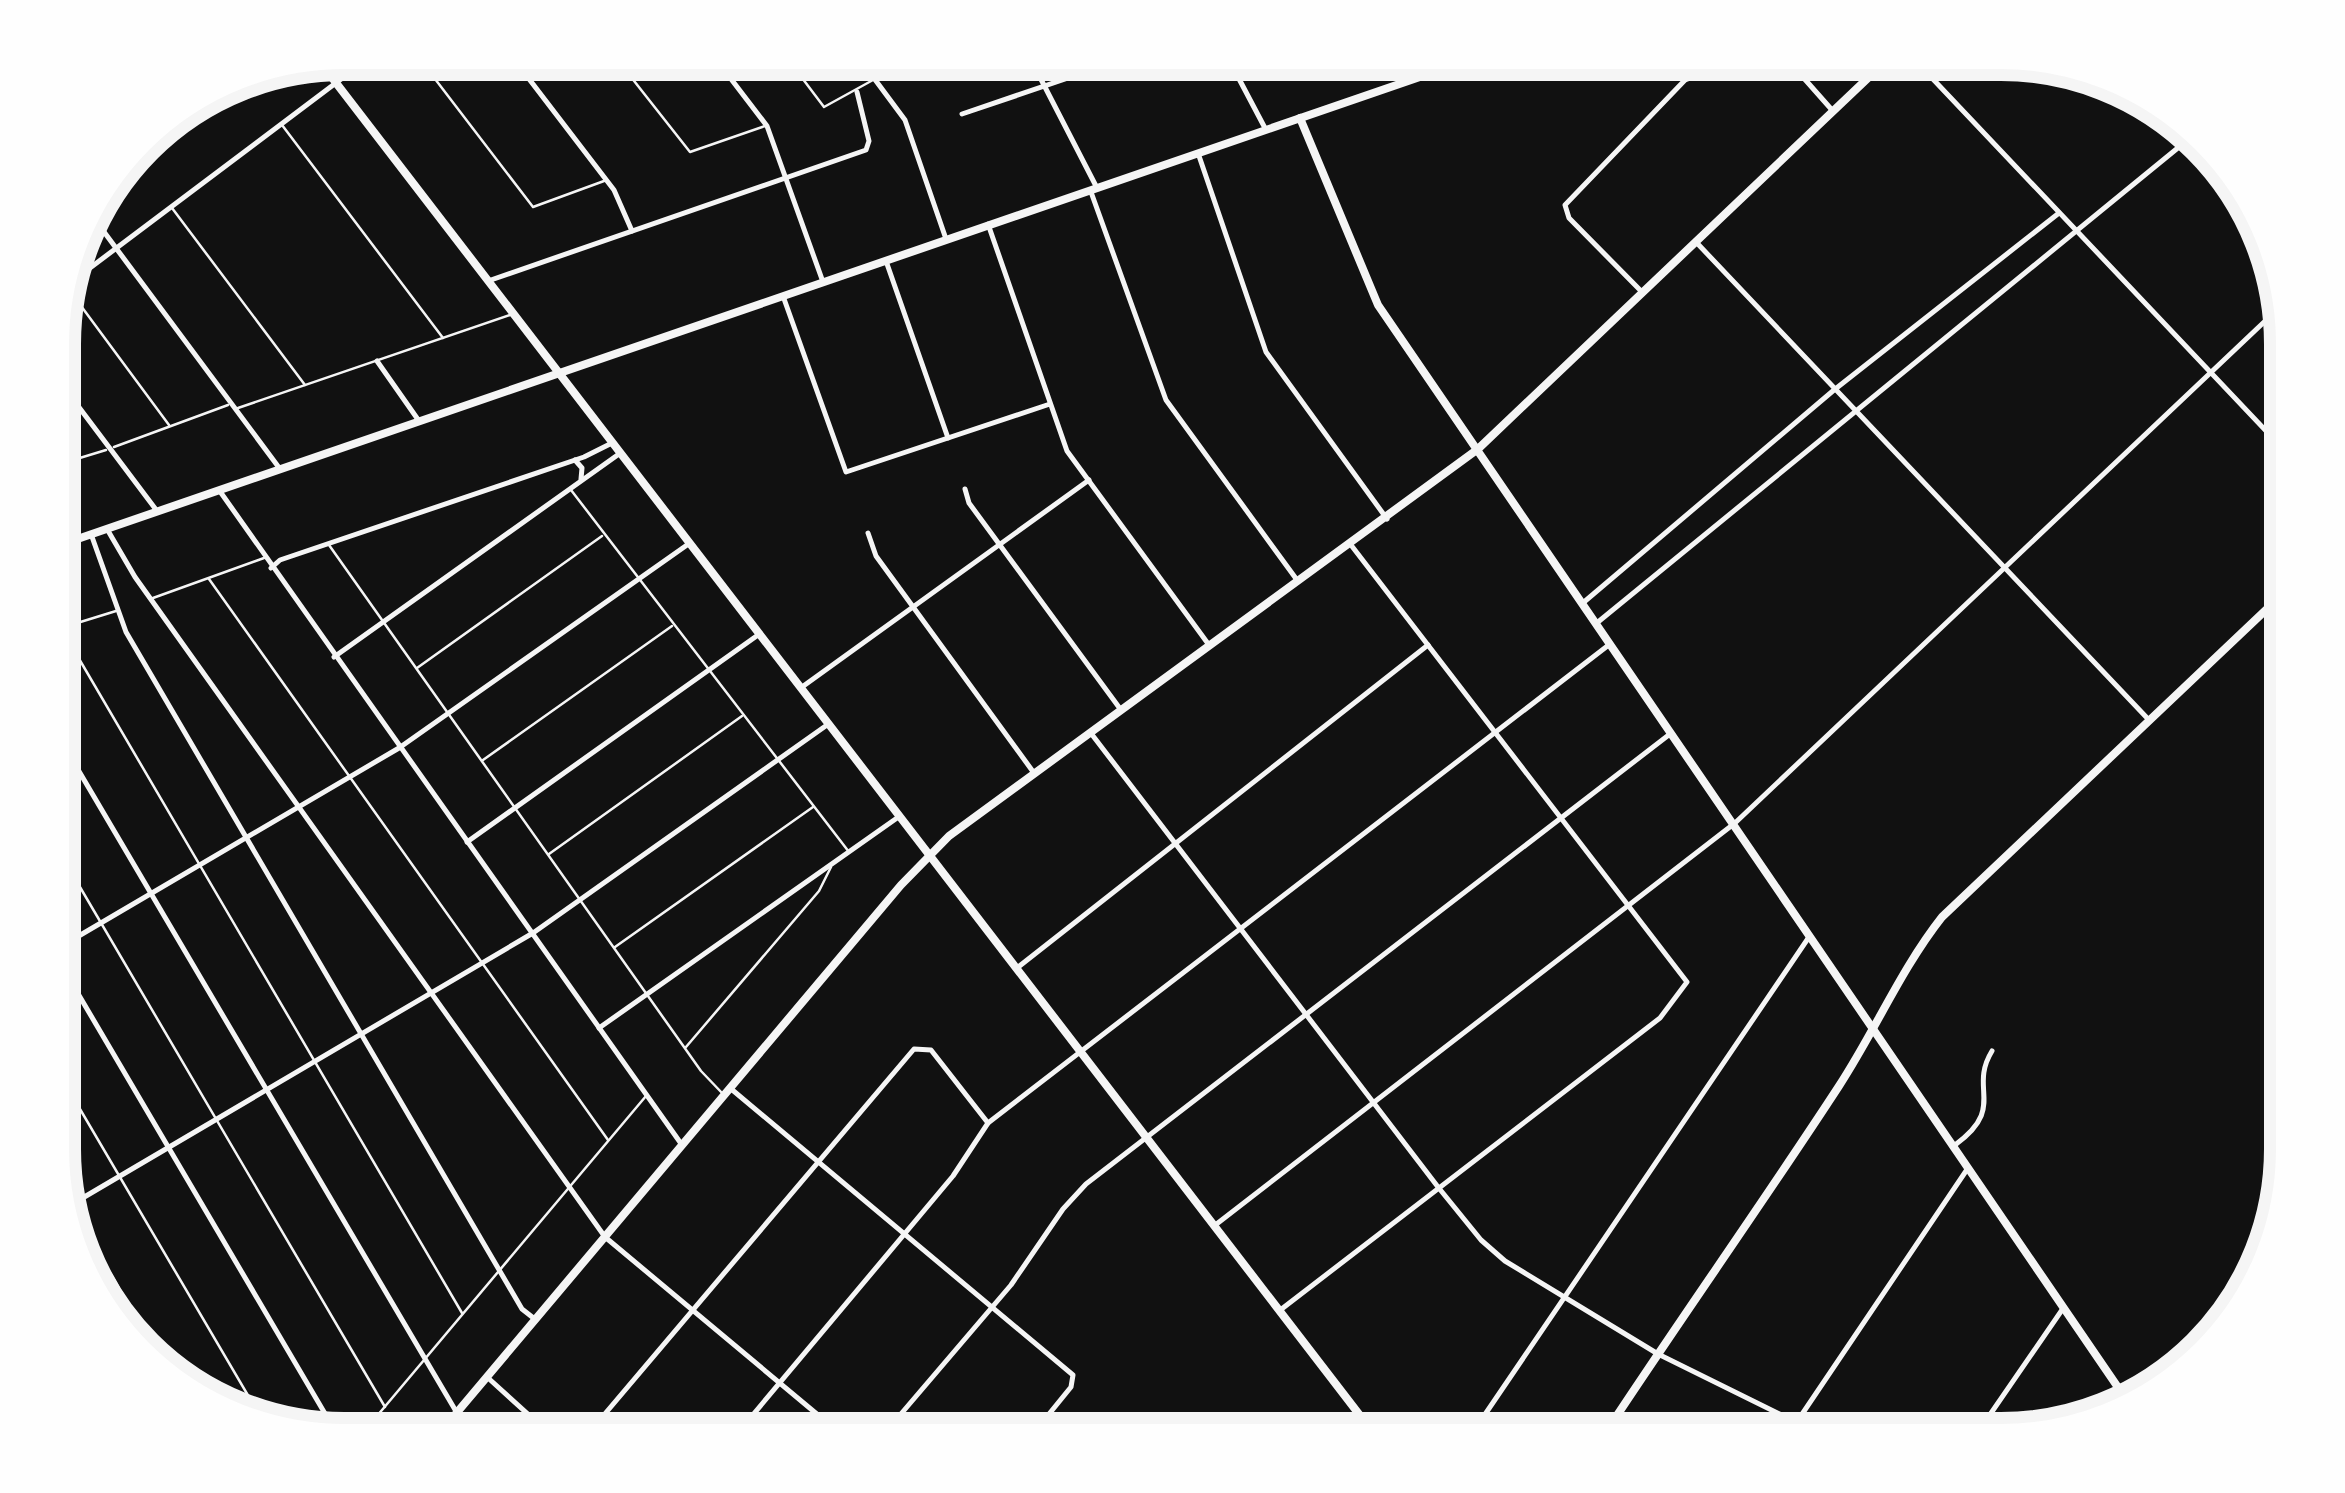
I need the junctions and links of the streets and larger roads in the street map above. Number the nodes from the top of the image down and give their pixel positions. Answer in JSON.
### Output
{"nodes":[{"id":1,"x":346,"y":75,"type":"edge"},
{"id":2,"x":526,"y":75,"type":"edge"},
{"id":3,"x":728,"y":75,"type":"edge"},
{"id":4,"x":871,"y":75,"type":"edge"},
{"id":5,"x":1039,"y":75,"type":"edge"},
{"id":6,"x":1075,"y":75,"type":"edge"},
{"id":7,"x":1237,"y":75,"type":"edge"},
{"id":8,"x":1424,"y":75,"type":"edge"},
{"id":9,"x":1698,"y":75,"type":"edge"},
{"id":10,"x":1801,"y":75,"type":"edge"},
{"id":11,"x":1870,"y":75,"type":"edge"},
{"id":12,"x":1928,"y":75,"type":"edge"},
{"id":13,"x":330,"y":76,"type":"edge"},
{"id":14,"x":336,"y":83,"type":"junction"},
{"id":15,"x":1044,"y":85,"type":"junction"},
{"id":16,"x":857,"y":92,"type":"road end"},
{"id":17,"x":1832,"y":110,"type":"junction"},
{"id":18,"x":962,"y":114,"type":"dead end"},
{"id":19,"x":1300,"y":118,"type":"junction"},
{"id":20,"x":1266,"y":130,"type":"junction"},
{"id":21,"x":2181,"y":145,"type":"edge"},
{"id":22,"x":1198,"y":153,"type":"junction"},
{"id":23,"x":786,"y":177,"type":"junction"},
{"id":24,"x":1094,"y":189,"type":"junction"},
{"id":25,"x":2059,"y":213,"type":"junction"},
{"id":26,"x":988,"y":224,"type":"junction"},
{"id":27,"x":101,"y":228,"type":"edge"},
{"id":28,"x":632,"y":231,"type":"junction"},
{"id":29,"x":2077,"y":232,"type":"junction"},
{"id":30,"x":946,"y":239,"type":"junction"},
{"id":31,"x":1696,"y":242,"type":"junction"},
{"id":32,"x":116,"y":248,"type":"junction"},
{"id":33,"x":886,"y":260,"type":"junction"},
{"id":34,"x":85,"y":272,"type":"edge"},
{"id":35,"x":485,"y":282,"type":"junction"},
{"id":36,"x":822,"y":282,"type":"junction"},
{"id":37,"x":1643,"y":293,"type":"junction"},
{"id":38,"x":783,"y":296,"type":"junction"},
{"id":39,"x":2268,"y":318,"type":"edge"},
{"id":40,"x":377,"y":361,"type":"road end"},
{"id":41,"x":2211,"y":373,"type":"junction"},
{"id":42,"x":557,"y":374,"type":"junction"},
{"id":43,"x":1834,"y":390,"type":"junction"},
{"id":44,"x":75,"y":402,"type":"edge"},
{"id":45,"x":1050,"y":404,"type":"junction"},
{"id":46,"x":1856,"y":412,"type":"junction"},
{"id":47,"x":419,"y":420,"type":"junction"},
{"id":48,"x":2269,"y":434,"type":"edge"},
{"id":49,"x":948,"y":438,"type":"junction"},
{"id":50,"x":610,"y":444,"type":"junction"},
{"id":51,"x":1478,"y":449,"type":"junction"},
{"id":52,"x":618,"y":454,"type":"junction"},
{"id":53,"x":575,"y":460,"type":"junction"},
{"id":54,"x":280,"y":469,"type":"junction"},
{"id":55,"x":1089,"y":480,"type":"junction"},
{"id":56,"x":580,"y":482,"type":"junction"},
{"id":57,"x":965,"y":488,"type":"dead end"},
{"id":58,"x":219,"y":490,"type":"junction"},
{"id":59,"x":157,"y":512,"type":"junction"},
{"id":60,"x":1387,"y":519,"type":"junction"},
{"id":61,"x":107,"y":529,"type":"junction"},
{"id":62,"x":868,"y":532,"type":"dead end"},
{"id":63,"x":91,"y":534,"type":"junction"},
{"id":64,"x":75,"y":540,"type":"edge"},
{"id":65,"x":1000,"y":544,"type":"junction"},
{"id":66,"x":687,"y":545,"type":"junction"},
{"id":67,"x":1351,"y":545,"type":"junction"},
{"id":68,"x":271,"y":568,"type":"junction"},
{"id":69,"x":2005,"y":568,"type":"junction"},
{"id":70,"x":1299,"y":583,"type":"junction"},
{"id":71,"x":1584,"y":602,"type":"junction"},
{"id":72,"x":913,"y":606,"type":"junction"},
{"id":73,"x":2269,"y":607,"type":"edge"},
{"id":74,"x":1598,"y":622,"type":"junction"},
{"id":75,"x":758,"y":635,"type":"junction"},
{"id":76,"x":1612,"y":643,"type":"junction"},
{"id":77,"x":1209,"y":645,"type":"junction"},
{"id":78,"x":1428,"y":645,"type":"junction"},
{"id":79,"x":334,"y":656,"type":"junction"},
{"id":80,"x":799,"y":689,"type":"junction"},
{"id":81,"x":1120,"y":710,"type":"junction"},
{"id":82,"x":2149,"y":720,"type":"junction"},
{"id":83,"x":826,"y":725,"type":"junction"},
{"id":84,"x":1496,"y":731,"type":"junction"},
{"id":85,"x":1090,"y":732,"type":"junction"},
{"id":86,"x":1672,"y":732,"type":"junction"},
{"id":87,"x":399,"y":748,"type":"junction"},
{"id":88,"x":75,"y":765,"type":"edge"},
{"id":89,"x":1034,"y":773,"type":"junction"},
{"id":90,"x":299,"y":807,"type":"junction"},
{"id":91,"x":897,"y":818,"type":"junction"},
{"id":92,"x":1561,"y":818,"type":"junction"},
{"id":93,"x":1735,"y":823,"type":"junction"},
{"id":94,"x":247,"y":838,"type":"junction"},
{"id":95,"x":467,"y":842,"type":"junction"},
{"id":96,"x":1174,"y":842,"type":"junction"},
{"id":97,"x":928,"y":857,"type":"junction"},
{"id":98,"x":151,"y":894,"type":"junction"},
{"id":99,"x":1629,"y":906,"type":"junction"},
{"id":100,"x":1241,"y":929,"type":"junction"},
{"id":101,"x":532,"y":934,"type":"junction"},
{"id":102,"x":1812,"y":934,"type":"junction"},
{"id":103,"x":75,"y":938,"type":"edge"},
{"id":104,"x":1014,"y":970,"type":"junction"},
{"id":105,"x":75,"y":988,"type":"edge"},
{"id":106,"x":432,"y":992,"type":"junction"},
{"id":107,"x":1307,"y":1016,"type":"junction"},
{"id":108,"x":599,"y":1028,"type":"junction"},
{"id":109,"x":1876,"y":1030,"type":"junction"},
{"id":110,"x":362,"y":1034,"type":"junction"},
{"id":111,"x":1992,"y":1051,"type":"dead end"},
{"id":112,"x":1079,"y":1054,"type":"junction"},
{"id":113,"x":265,"y":1088,"type":"junction"},
{"id":114,"x":728,"y":1092,"type":"junction"},
{"id":115,"x":1373,"y":1100,"type":"junction"},
{"id":116,"x":988,"y":1124,"type":"junction"},
{"id":117,"x":1147,"y":1140,"type":"junction"},
{"id":118,"x":683,"y":1145,"type":"junction"},
{"id":119,"x":1955,"y":1145,"type":"junction"},
{"id":120,"x":168,"y":1147,"type":"junction"},
{"id":121,"x":819,"y":1161,"type":"junction"},
{"id":122,"x":1970,"y":1166,"type":"junction"},
{"id":123,"x":1438,"y":1187,"type":"junction"},
{"id":124,"x":80,"y":1199,"type":"edge"},
{"id":125,"x":1214,"y":1226,"type":"junction"},
{"id":126,"x":907,"y":1233,"type":"junction"},
{"id":127,"x":606,"y":1237,"type":"junction"},
{"id":128,"x":94,"y":1248,"type":"edge"},
{"id":129,"x":1564,"y":1296,"type":"junction"},
{"id":130,"x":992,"y":1306,"type":"junction"},
{"id":131,"x":2064,"y":1307,"type":"junction"},
{"id":132,"x":694,"y":1310,"type":"junction"},
{"id":133,"x":1279,"y":1311,"type":"junction"},
{"id":134,"x":135,"y":1318,"type":"edge"},
{"id":135,"x":536,"y":1320,"type":"junction"},
{"id":136,"x":1658,"y":1354,"type":"junction"},
{"id":137,"x":488,"y":1377,"type":"junction"},
{"id":138,"x":779,"y":1383,"type":"junction"},
{"id":139,"x":2120,"y":1390,"type":"edge"},
{"id":140,"x":456,"y":1414,"type":"junction"},
{"id":141,"x":327,"y":1417,"type":"edge"},
{"id":142,"x":1361,"y":1417,"type":"edge"},
{"id":143,"x":1483,"y":1417,"type":"edge"},
{"id":144,"x":1616,"y":1417,"type":"edge"},
{"id":145,"x":1786,"y":1417,"type":"edge"},
{"id":146,"x":1797,"y":1417,"type":"edge"},
{"id":147,"x":1988,"y":1417,"type":"edge"},
{"id":148,"x":453,"y":1418,"type":"edge"},
{"id":149,"x":532,"y":1418,"type":"edge"},
{"id":150,"x":602,"y":1418,"type":"edge"},
{"id":151,"x":750,"y":1418,"type":"edge"},
{"id":152,"x":821,"y":1418,"type":"edge"},
{"id":153,"x":899,"y":1418,"type":"edge"},
{"id":154,"x":1045,"y":1418,"type":"edge"}],
"edges":[{"from":1,"to":14,"type":"street"},
{"from":2,"to":28,"type":"street"},
{"from":3,"to":23,"type":"street"},
{"from":4,"to":30,"type":"street"},
{"from":5,"to":15,"type":"street"},
{"from":6,"to":15,"type":"street"},
{"from":7,"to":20,"type":"street"},
{"from":8,"to":19,"type":"street"},
{"from":9,"to":37,"type":"street"},
{"from":10,"to":17,"type":"street"},
{"from":11,"to":17,"type":"street"},
{"from":12,"to":25,"type":"street"},
{"from":13,"to":14,"type":"street"},
{"from":14,"to":32,"type":"street"},
{"from":14,"to":35,"type":"street"},
{"from":15,"to":18,"type":"street"},
{"from":15,"to":24,"type":"street"},
{"from":16,"to":23,"type":"street"},
{"from":17,"to":31,"type":"street"},
{"from":19,"to":20,"type":"street"},
{"from":19,"to":51,"type":"street"},
{"from":20,"to":22,"type":"street"},
{"from":21,"to":29,"type":"street"},
{"from":22,"to":24,"type":"street"},
{"from":22,"to":60,"type":"street"},
{"from":23,"to":28,"type":"street"},
{"from":23,"to":36,"type":"street"},
{"from":24,"to":26,"type":"street"},
{"from":24,"to":70,"type":"street"},
{"from":25,"to":29,"type":"street"},
{"from":25,"to":43,"type":"street"},
{"from":26,"to":30,"type":"street"},
{"from":26,"to":45,"type":"street"},
{"from":27,"to":32,"type":"street"},
{"from":28,"to":35,"type":"street"},
{"from":29,"to":41,"type":"street"},
{"from":29,"to":46,"type":"street"},
{"from":30,"to":33,"type":"street"},
{"from":31,"to":37,"type":"street"},
{"from":31,"to":43,"type":"street"},
{"from":32,"to":34,"type":"street"},
{"from":32,"to":54,"type":"street"},
{"from":33,"to":36,"type":"street"},
{"from":33,"to":49,"type":"street"},
{"from":35,"to":42,"type":"street"},
{"from":36,"to":38,"type":"street"},
{"from":37,"to":51,"type":"street"},
{"from":38,"to":42,"type":"street"},
{"from":38,"to":49,"type":"street"},
{"from":39,"to":41,"type":"street"},
{"from":40,"to":47,"type":"street"},
{"from":41,"to":48,"type":"street"},
{"from":41,"to":69,"type":"street"},
{"from":42,"to":47,"type":"street"},
{"from":42,"to":50,"type":"street"},
{"from":43,"to":46,"type":"street"},
{"from":43,"to":71,"type":"street"},
{"from":44,"to":59,"type":"street"},
{"from":45,"to":49,"type":"street"},
{"from":45,"to":55,"type":"street"},
{"from":46,"to":69,"type":"street"},
{"from":46,"to":74,"type":"street"},
{"from":47,"to":54,"type":"street"},
{"from":50,"to":52,"type":"street"},
{"from":50,"to":53,"type":"street"},
{"from":51,"to":60,"type":"street"},
{"from":51,"to":71,"type":"street"},
{"from":52,"to":56,"type":"street"},
{"from":52,"to":66,"type":"street"},
{"from":53,"to":56,"type":"street"},
{"from":53,"to":68,"type":"street"},
{"from":54,"to":58,"type":"street"},
{"from":55,"to":65,"type":"street"},
{"from":55,"to":77,"type":"street"},
{"from":56,"to":79,"type":"street"},
{"from":57,"to":65,"type":"street"},
{"from":58,"to":59,"type":"street"},
{"from":58,"to":68,"type":"street"},
{"from":59,"to":61,"type":"street"},
{"from":60,"to":67,"type":"street"},
{"from":61,"to":63,"type":"street"},
{"from":61,"to":90,"type":"street"},
{"from":62,"to":72,"type":"street"},
{"from":63,"to":64,"type":"street"},
{"from":63,"to":94,"type":"street"},
{"from":65,"to":72,"type":"street"},
{"from":65,"to":81,"type":"street"},
{"from":66,"to":75,"type":"street"},
{"from":66,"to":87,"type":"street"},
{"from":67,"to":70,"type":"street"},
{"from":67,"to":78,"type":"street"},
{"from":68,"to":79,"type":"street"},
{"from":69,"to":82,"type":"street"},
{"from":69,"to":93,"type":"street"},
{"from":70,"to":77,"type":"street"},
{"from":71,"to":74,"type":"street"},
{"from":72,"to":80,"type":"street"},
{"from":72,"to":89,"type":"street"},
{"from":73,"to":82,"type":"street"},
{"from":74,"to":76,"type":"street"},
{"from":75,"to":80,"type":"street"},
{"from":75,"to":95,"type":"street"},
{"from":76,"to":84,"type":"street"},
{"from":76,"to":86,"type":"street"},
{"from":77,"to":81,"type":"street"},
{"from":78,"to":84,"type":"street"},
{"from":78,"to":96,"type":"street"},
{"from":79,"to":87,"type":"street"},
{"from":80,"to":83,"type":"street"},
{"from":81,"to":85,"type":"street"},
{"from":82,"to":109,"type":"street"},
{"from":83,"to":91,"type":"street"},
{"from":83,"to":101,"type":"street"},
{"from":84,"to":92,"type":"street"},
{"from":84,"to":100,"type":"street"},
{"from":85,"to":89,"type":"street"},
{"from":85,"to":96,"type":"street"},
{"from":86,"to":92,"type":"street"},
{"from":86,"to":93,"type":"street"},
{"from":87,"to":90,"type":"street"},
{"from":87,"to":95,"type":"street"},
{"from":88,"to":98,"type":"street"},
{"from":89,"to":97,"type":"street"},
{"from":90,"to":94,"type":"street"},
{"from":90,"to":106,"type":"street"},
{"from":91,"to":97,"type":"street"},
{"from":91,"to":108,"type":"street"},
{"from":92,"to":99,"type":"street"},
{"from":92,"to":107,"type":"street"},
{"from":93,"to":99,"type":"street"},
{"from":93,"to":102,"type":"street"},
{"from":94,"to":98,"type":"street"},
{"from":94,"to":110,"type":"street"},
{"from":95,"to":101,"type":"street"},
{"from":96,"to":100,"type":"street"},
{"from":96,"to":104,"type":"street"},
{"from":97,"to":104,"type":"street"},
{"from":97,"to":114,"type":"street"},
{"from":98,"to":103,"type":"street"},
{"from":98,"to":113,"type":"street"},
{"from":99,"to":115,"type":"street"},
{"from":99,"to":123,"type":"street"},
{"from":100,"to":107,"type":"street"},
{"from":100,"to":112,"type":"street"},
{"from":101,"to":106,"type":"street"},
{"from":101,"to":108,"type":"street"},
{"from":102,"to":109,"type":"street"},
{"from":102,"to":129,"type":"street"},
{"from":104,"to":112,"type":"street"},
{"from":105,"to":120,"type":"street"},
{"from":106,"to":110,"type":"street"},
{"from":106,"to":127,"type":"street"},
{"from":107,"to":115,"type":"street"},
{"from":107,"to":117,"type":"street"},
{"from":108,"to":118,"type":"street"},
{"from":109,"to":119,"type":"street"},
{"from":109,"to":136,"type":"street"},
{"from":110,"to":113,"type":"street"},
{"from":110,"to":135,"type":"street"},
{"from":111,"to":119,"type":"street"},
{"from":112,"to":116,"type":"street"},
{"from":112,"to":117,"type":"street"},
{"from":113,"to":120,"type":"street"},
{"from":113,"to":140,"type":"street"},
{"from":114,"to":118,"type":"street"},
{"from":114,"to":121,"type":"street"},
{"from":115,"to":123,"type":"street"},
{"from":115,"to":125,"type":"street"},
{"from":116,"to":121,"type":"street"},
{"from":116,"to":126,"type":"street"},
{"from":117,"to":125,"type":"street"},
{"from":117,"to":130,"type":"street"},
{"from":118,"to":127,"type":"street"},
{"from":119,"to":122,"type":"street"},
{"from":120,"to":124,"type":"street"},
{"from":120,"to":141,"type":"street"},
{"from":121,"to":126,"type":"street"},
{"from":121,"to":132,"type":"street"},
{"from":122,"to":131,"type":"street"},
{"from":122,"to":146,"type":"street"},
{"from":123,"to":129,"type":"street"},
{"from":123,"to":133,"type":"street"},
{"from":125,"to":133,"type":"street"},
{"from":126,"to":130,"type":"street"},
{"from":126,"to":138,"type":"street"},
{"from":127,"to":132,"type":"street"},
{"from":127,"to":135,"type":"street"},
{"from":128,"to":134,"type":"street"},
{"from":129,"to":136,"type":"street"},
{"from":129,"to":143,"type":"street"},
{"from":130,"to":153,"type":"street"},
{"from":130,"to":154,"type":"street"},
{"from":131,"to":139,"type":"street"},
{"from":131,"to":147,"type":"street"},
{"from":132,"to":138,"type":"street"},
{"from":132,"to":150,"type":"street"},
{"from":133,"to":142,"type":"street"},
{"from":135,"to":137,"type":"street"},
{"from":136,"to":144,"type":"street"},
{"from":136,"to":145,"type":"street"},
{"from":137,"to":140,"type":"street"},
{"from":137,"to":149,"type":"street"},
{"from":138,"to":151,"type":"street"},
{"from":138,"to":152,"type":"street"},
{"from":140,"to":148,"type":"street"}]}
